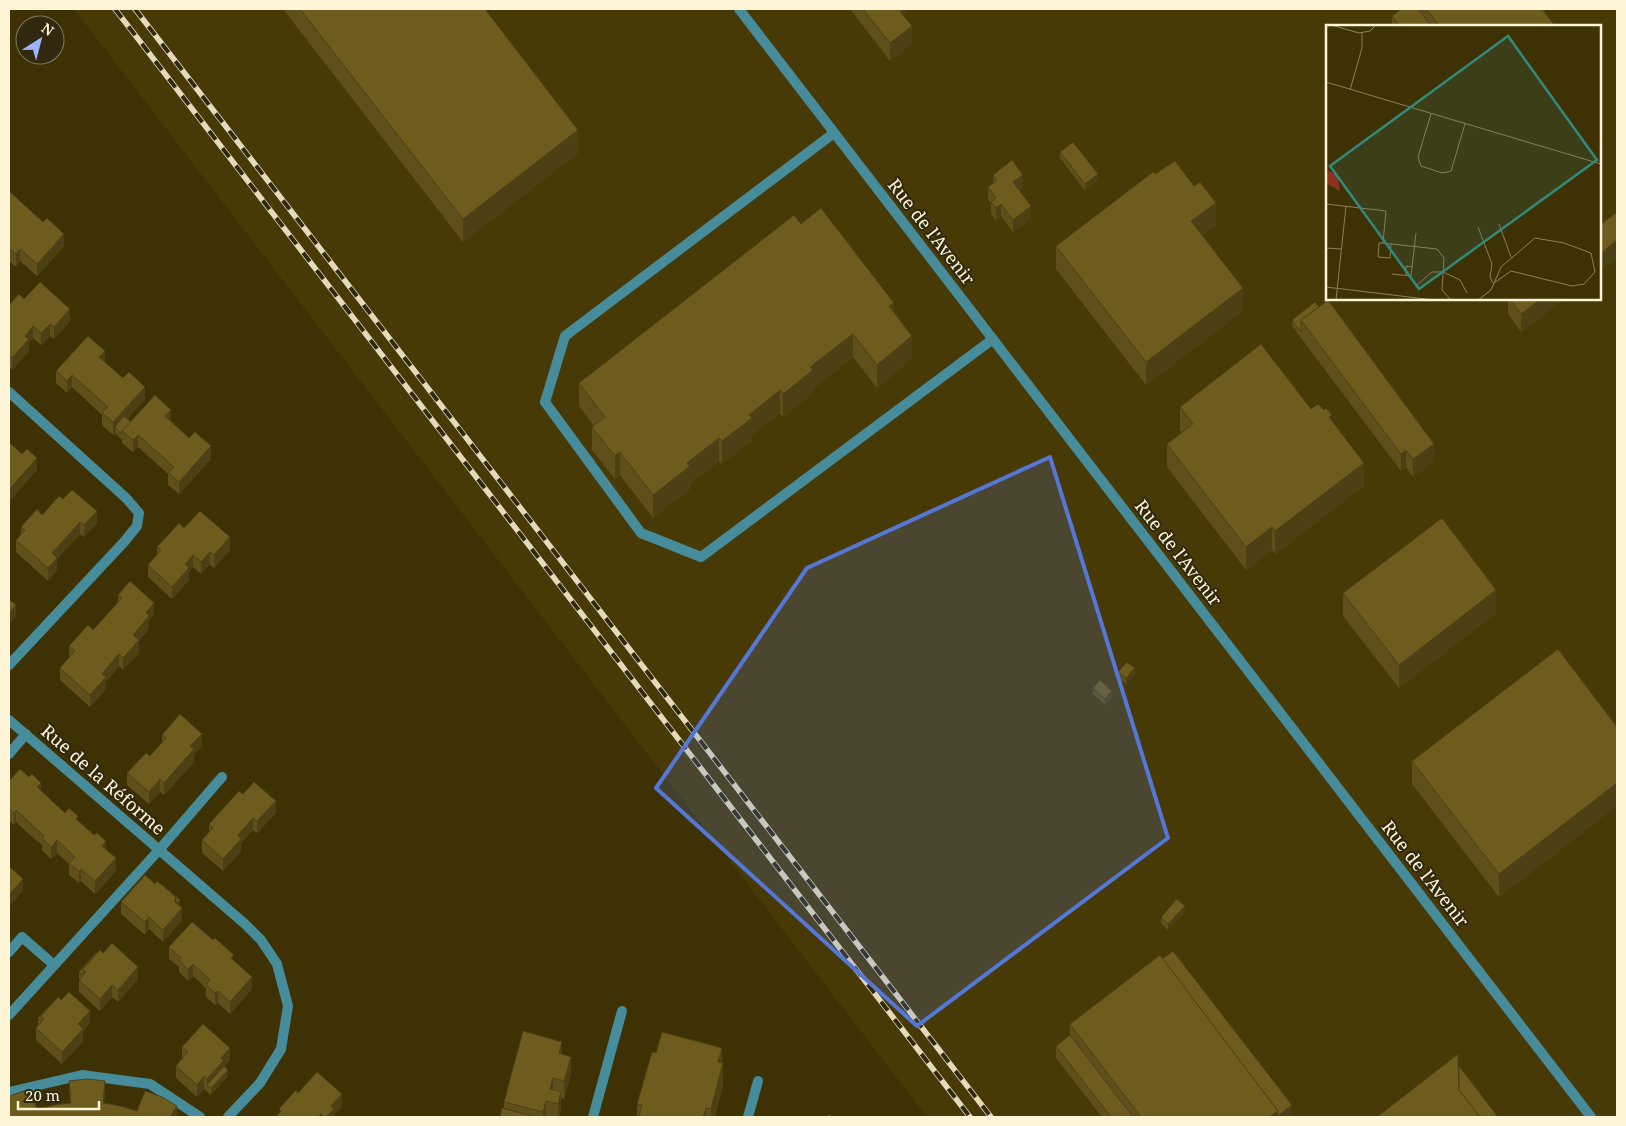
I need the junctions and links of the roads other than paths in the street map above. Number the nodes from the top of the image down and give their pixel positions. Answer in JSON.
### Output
{"nodes":[{"id":1,"x":740,"y":9,"type":"edge"},
{"id":2,"x":834,"y":133,"type":"junction"},
{"id":3,"x":993,"y":339,"type":"junction"},
{"id":4,"x":9,"y":392,"type":"edge"},
{"id":5,"x":9,"y":665,"type":"edge"},
{"id":6,"x":9,"y":720,"type":"edge"},
{"id":7,"x":26,"y":734,"type":"junction"},
{"id":8,"x":9,"y":754,"type":"edge"},
{"id":9,"x":222,"y":777,"type":"dead end"},
{"id":10,"x":158,"y":850,"type":"junction"},
{"id":11,"x":9,"y":952,"type":"edge"},
{"id":12,"x":54,"y":965,"type":"junction"},
{"id":13,"x":622,"y":1011,"type":"dead end"},
{"id":14,"x":9,"y":1015,"type":"edge"},
{"id":15,"x":758,"y":1080,"type":"dead end"},
{"id":16,"x":9,"y":1092,"type":"edge"},
{"id":17,"x":200,"y":1117,"type":"edge"},
{"id":18,"x":228,"y":1117,"type":"edge"},
{"id":19,"x":593,"y":1117,"type":"edge"},
{"id":20,"x":748,"y":1117,"type":"edge"},
{"id":21,"x":1591,"y":1117,"type":"edge"}],
"edges":[{"from":1,"to":2,"type":"street","name":"Rue de l'Avenir"},
{"from":2,"to":3,"type":"street","name":"Rue de l'Avenir"},
{"from":2,"to":3,"type":"street"},
{"from":3,"to":21,"type":"street","name":"Rue de l'Avenir"},
{"from":4,"to":5,"type":"street"},
{"from":6,"to":7,"type":"street","name":"Rue de la Réforme"},
{"from":7,"to":8,"type":"street","name":"Rue de la Réforme"},
{"from":7,"to":10,"type":"street","name":"Rue de la Réforme"},
{"from":9,"to":10,"type":"street","name":"Rue de la Réforme"},
{"from":10,"to":12,"type":"street","name":"Rue de la Réforme"},
{"from":10,"to":18,"type":"street","name":"Rue de la Réforme"},
{"from":11,"to":12,"type":"street"},
{"from":12,"to":14,"type":"street","name":"Rue de la Réforme"},
{"from":13,"to":19,"type":"street"},
{"from":15,"to":20,"type":"street"},
{"from":16,"to":17,"type":"street"}]}
